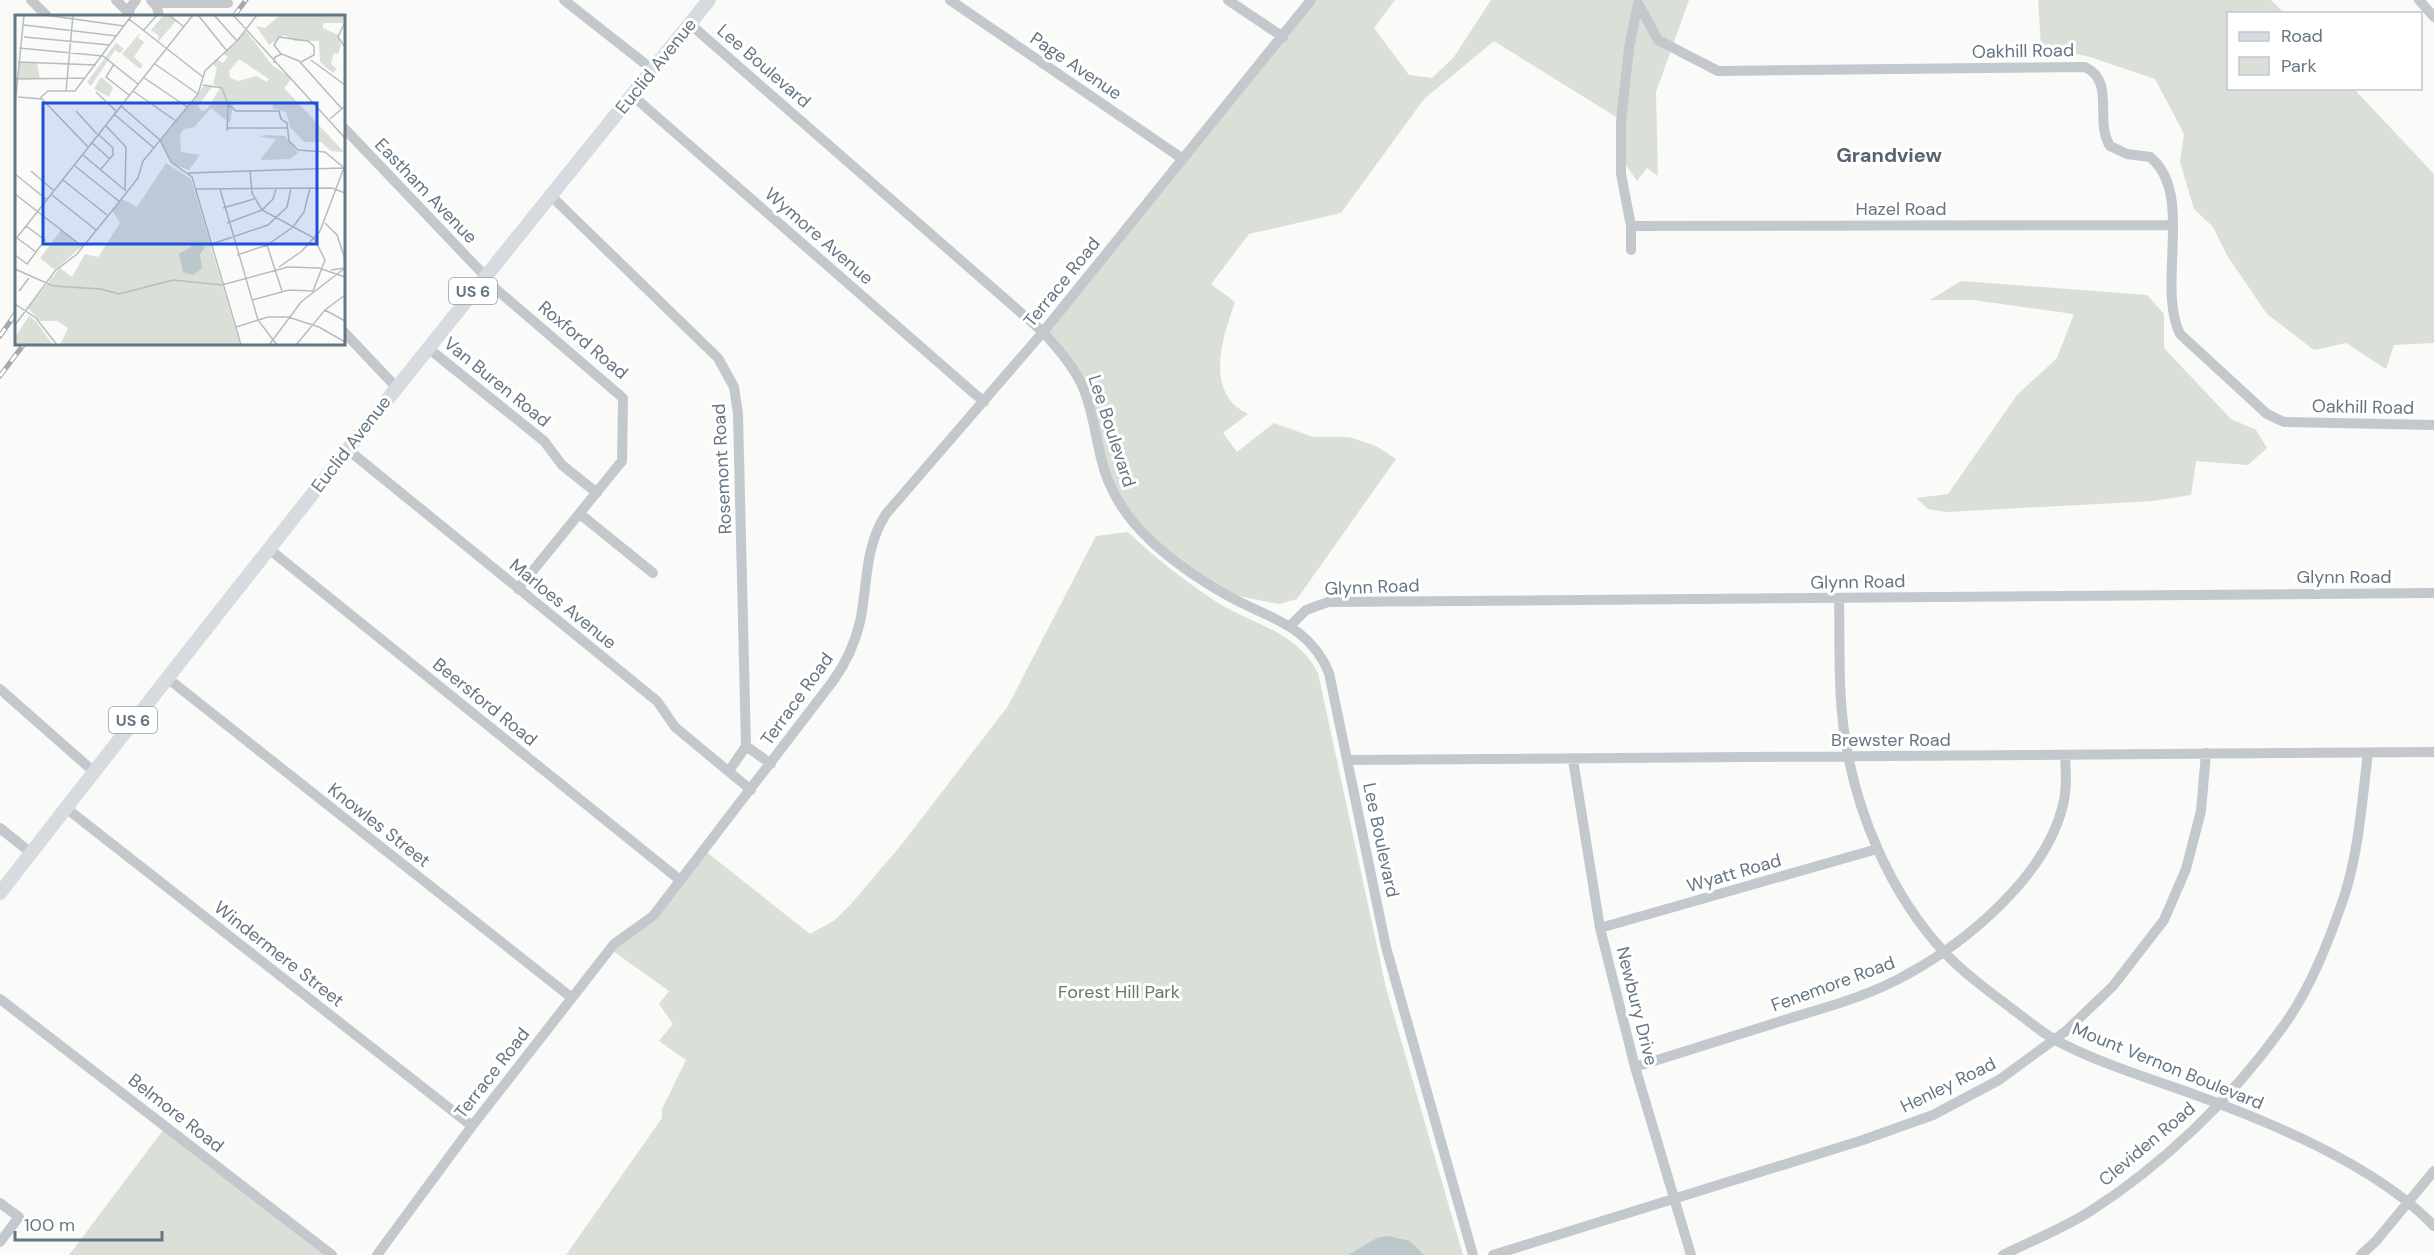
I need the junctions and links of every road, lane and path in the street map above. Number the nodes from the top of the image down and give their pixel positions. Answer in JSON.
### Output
{"nodes":[{"id":1,"x":31,"y":0,"type":"edge"},
{"id":2,"x":136,"y":0,"type":"edge"},
{"id":3,"x":564,"y":0,"type":"edge"},
{"id":4,"x":709,"y":0,"type":"edge"},
{"id":5,"x":950,"y":0,"type":"edge"},
{"id":6,"x":1228,"y":0,"type":"edge"},
{"id":7,"x":1311,"y":0,"type":"edge"},
{"id":8,"x":2419,"y":0,"type":"edge"},
{"id":9,"x":118,"y":1,"type":"edge"},
{"id":10,"x":153,"y":1,"type":"edge"},
{"id":11,"x":1638,"y":2,"type":"edge"},
{"id":12,"x":228,"y":3,"type":"dead end"},
{"id":13,"x":46,"y":15,"type":"edge"},
{"id":14,"x":129,"y":15,"type":"edge"},
{"id":15,"x":159,"y":15,"type":"edge"},
{"id":16,"x":2434,"y":17,"type":"edge"},
{"id":17,"x":690,"y":24,"type":"junction"},
{"id":18,"x":1283,"y":37,"type":"junction"},
{"id":19,"x":652,"y":70,"type":"junction"},
{"id":20,"x":633,"y":96,"type":"junction"},
{"id":21,"x":345,"y":129,"type":"edge"},
{"id":22,"x":1183,"y":159,"type":"junction"},
{"id":23,"x":549,"y":194,"type":"junction"},
{"id":24,"x":2172,"y":225,"type":"junction"},
{"id":25,"x":1630,"y":226,"type":"junction"},
{"id":26,"x":1631,"y":250,"type":"dead end"},
{"id":27,"x":484,"y":277,"type":"junction"},
{"id":28,"x":1043,"y":332,"type":"junction"},
{"id":29,"x":345,"y":333,"type":"edge"},
{"id":30,"x":428,"y":348,"type":"junction"},
{"id":31,"x":396,"y":387,"type":"junction"},
{"id":32,"x":984,"y":402,"type":"junction"},
{"id":33,"x":2434,"y":425,"type":"edge"},
{"id":34,"x":347,"y":449,"type":"junction"},
{"id":35,"x":597,"y":493,"type":"junction"},
{"id":36,"x":580,"y":514,"type":"junction"},
{"id":37,"x":268,"y":549,"type":"junction"},
{"id":38,"x":653,"y":573,"type":"dead end"},
{"id":39,"x":518,"y":589,"type":"junction"},
{"id":40,"x":2434,"y":593,"type":"edge"},
{"id":41,"x":1839,"y":598,"type":"junction"},
{"id":42,"x":1291,"y":625,"type":"junction"},
{"id":43,"x":166,"y":677,"type":"junction"},
{"id":44,"x":0,"y":689,"type":"edge"},
{"id":45,"x":746,"y":746,"type":"junction"},
{"id":46,"x":2434,"y":752,"type":"edge"},
{"id":47,"x":2206,"y":753,"type":"junction"},
{"id":48,"x":2367,"y":753,"type":"junction"},
{"id":49,"x":2065,"y":756,"type":"junction"},
{"id":50,"x":1849,"y":757,"type":"junction"},
{"id":51,"x":1347,"y":760,"type":"junction"},
{"id":52,"x":1573,"y":760,"type":"junction"},
{"id":53,"x":771,"y":764,"type":"junction"},
{"id":54,"x":93,"y":771,"type":"junction"},
{"id":55,"x":729,"y":771,"type":"junction"},
{"id":56,"x":751,"y":790,"type":"junction"},
{"id":57,"x":66,"y":808,"type":"junction"},
{"id":58,"x":0,"y":828,"type":"edge"},
{"id":59,"x":1877,"y":849,"type":"junction"},
{"id":60,"x":31,"y":853,"type":"junction"},
{"id":61,"x":680,"y":880,"type":"junction"},
{"id":62,"x":0,"y":893,"type":"edge"},
{"id":63,"x":1600,"y":928,"type":"junction"},
{"id":64,"x":1945,"y":952,"type":"junction"},
{"id":65,"x":572,"y":998,"type":"junction"},
{"id":66,"x":0,"y":999,"type":"edge"},
{"id":67,"x":2055,"y":1039,"type":"junction"},
{"id":68,"x":1635,"y":1067,"type":"junction"},
{"id":69,"x":2220,"y":1104,"type":"junction"},
{"id":70,"x":472,"y":1126,"type":"junction"},
{"id":71,"x":2434,"y":1171,"type":"edge"},
{"id":72,"x":1673,"y":1200,"type":"junction"},
{"id":73,"x":2409,"y":1202,"type":"junction"},
{"id":74,"x":0,"y":1203,"type":"edge"},
{"id":75,"x":2434,"y":1226,"type":"edge"},
{"id":76,"x":0,"y":1242,"type":"edge"},
{"id":77,"x":332,"y":1255,"type":"edge"},
{"id":78,"x":377,"y":1255,"type":"edge"},
{"id":79,"x":1473,"y":1255,"type":"edge"},
{"id":80,"x":1493,"y":1255,"type":"edge"},
{"id":81,"x":1691,"y":1255,"type":"edge"},
{"id":82,"x":2003,"y":1255,"type":"edge"},
{"id":83,"x":2361,"y":1255,"type":"edge"}],
"edges":[{"from":1,"to":13,"type":"street"},
{"from":2,"to":14,"type":"street"},
{"from":3,"to":19,"type":"street"},
{"from":4,"to":17,"type":"main road","name":"Euclid Avenue","number":"US 6"},
{"from":5,"to":22,"type":"street","name":"Page Avenue"},
{"from":6,"to":18,"type":"street"},
{"from":7,"to":18,"type":"street","name":"Terrace Road"},
{"from":8,"to":16,"type":"street"},
{"from":9,"to":14,"type":"street"},
{"from":10,"to":12,"type":"street"},
{"from":10,"to":15,"type":"street"},
{"from":11,"to":24,"type":"street","name":"Oakhill Road"},
{"from":11,"to":25,"type":"street"},
{"from":17,"to":19,"type":"main road","name":"Euclid Avenue","number":"US 6"},
{"from":17,"to":28,"type":"street","name":"Lee Boulevard"},
{"from":18,"to":22,"type":"street","name":"Terrace Road"},
{"from":19,"to":20,"type":"main road","name":"Euclid Avenue","number":"US 6"},
{"from":20,"to":23,"type":"main road","name":"Euclid Avenue","number":"US 6"},
{"from":20,"to":32,"type":"street","name":"Wymore Avenue"},
{"from":21,"to":27,"type":"street","name":"Eastham Avenue"},
{"from":22,"to":28,"type":"street","name":"Terrace Road"},
{"from":23,"to":27,"type":"main road","name":"Euclid Avenue","number":"US 6"},
{"from":23,"to":45,"type":"street","name":"Rosemont Road"},
{"from":24,"to":25,"type":"street","name":"Hazel Road"},
{"from":24,"to":33,"type":"street","name":"Oakhill Road"},
{"from":25,"to":26,"type":"street"},
{"from":27,"to":30,"type":"main road","name":"Euclid Avenue","number":"US 6"},
{"from":27,"to":35,"type":"street","name":"Roxford Road"},
{"from":28,"to":32,"type":"street","name":"Terrace Road"},
{"from":28,"to":42,"type":"street","name":"Lee Boulevard"},
{"from":29,"to":31,"type":"street"},
{"from":30,"to":31,"type":"main road","name":"Euclid Avenue","number":"US 6"},
{"from":30,"to":35,"type":"street","name":"Van Buren Road"},
{"from":31,"to":34,"type":"main road","name":"Euclid Avenue","number":"US 6"},
{"from":32,"to":53,"type":"street","name":"Terrace Road"},
{"from":34,"to":37,"type":"main road","name":"Euclid Avenue","number":"US 6"},
{"from":34,"to":39,"type":"street","name":"Marloes Avenue"},
{"from":35,"to":36,"type":"street","name":"Roxford Road"},
{"from":36,"to":38,"type":"street"},
{"from":36,"to":39,"type":"street","name":"Roxford Road"},
{"from":37,"to":43,"type":"main road","name":"Euclid Avenue","number":"US 6"},
{"from":37,"to":61,"type":"street","name":"Beersford Road"},
{"from":39,"to":55,"type":"street","name":"Marloes Avenue"},
{"from":40,"to":41,"type":"street","name":"Glynn Road"},
{"from":41,"to":42,"type":"street","name":"Glynn Road"},
{"from":41,"to":50,"type":"street","name":"Mount Vernon Boulevard"},
{"from":42,"to":51,"type":"street","name":"Lee Boulevard"},
{"from":43,"to":54,"type":"main road","name":"Euclid Avenue","number":"US 6"},
{"from":43,"to":65,"type":"street","name":"Knowles Street"},
{"from":44,"to":54,"type":"street"},
{"from":45,"to":53,"type":"street"},
{"from":45,"to":55,"type":"street"},
{"from":46,"to":48,"type":"street","name":"Brewster Road"},
{"from":47,"to":48,"type":"street","name":"Brewster Road"},
{"from":47,"to":49,"type":"street","name":"Brewster Road"},
{"from":47,"to":67,"type":"street","name":"Henley Road"},
{"from":48,"to":69,"type":"street","name":"Cleviden Road"},
{"from":49,"to":50,"type":"street","name":"Brewster Road"},
{"from":49,"to":64,"type":"street","name":"Fenemore Road"},
{"from":50,"to":52,"type":"street","name":"Brewster Road"},
{"from":50,"to":59,"type":"street","name":"Mount Vernon Boulevard"},
{"from":51,"to":52,"type":"street","name":"Brewster Road"},
{"from":51,"to":79,"type":"street","name":"Lee Boulevard"},
{"from":52,"to":63,"type":"street","name":"Newbury Drive"},
{"from":53,"to":56,"type":"street","name":"Terrace Road"},
{"from":54,"to":57,"type":"main road","name":"Euclid Avenue","number":"US 6"},
{"from":55,"to":56,"type":"street","name":"Marloes Avenue"},
{"from":56,"to":61,"type":"street","name":"Terrace Road"},
{"from":57,"to":60,"type":"main road","name":"Euclid Avenue","number":"US 6"},
{"from":57,"to":70,"type":"street","name":"Windermere Street"},
{"from":58,"to":60,"type":"street"},
{"from":59,"to":63,"type":"street","name":"Wyatt Road"},
{"from":59,"to":64,"type":"street","name":"Mount Vernon Boulevard"},
{"from":60,"to":62,"type":"main road","name":"Euclid Avenue","number":"US 6"},
{"from":61,"to":65,"type":"street","name":"Terrace Road"},
{"from":63,"to":68,"type":"street","name":"Newbury Drive"},
{"from":64,"to":67,"type":"street","name":"Mount Vernon Boulevard"},
{"from":64,"to":68,"type":"street","name":"Fenemore Road"},
{"from":65,"to":70,"type":"street","name":"Terrace Road"},
{"from":66,"to":77,"type":"street","name":"Belmore Road"},
{"from":67,"to":69,"type":"street","name":"Mount Vernon Boulevard"},
{"from":67,"to":72,"type":"street","name":"Henley Road"},
{"from":68,"to":72,"type":"street","name":"Newbury Drive"},
{"from":69,"to":73,"type":"street","name":"Mount Vernon Boulevard"},
{"from":69,"to":82,"type":"street","name":"Cleviden Road"},
{"from":70,"to":78,"type":"street","name":"Terrace Road"},
{"from":71,"to":73,"type":"street"},
{"from":72,"to":80,"type":"street","name":"Henley Road"},
{"from":72,"to":81,"type":"street","name":"Newbury Drive"},
{"from":73,"to":75,"type":"street","name":"Mount Vernon Boulevard"},
{"from":73,"to":83,"type":"street"},
{"from":74,"to":76,"type":"street"}]}
